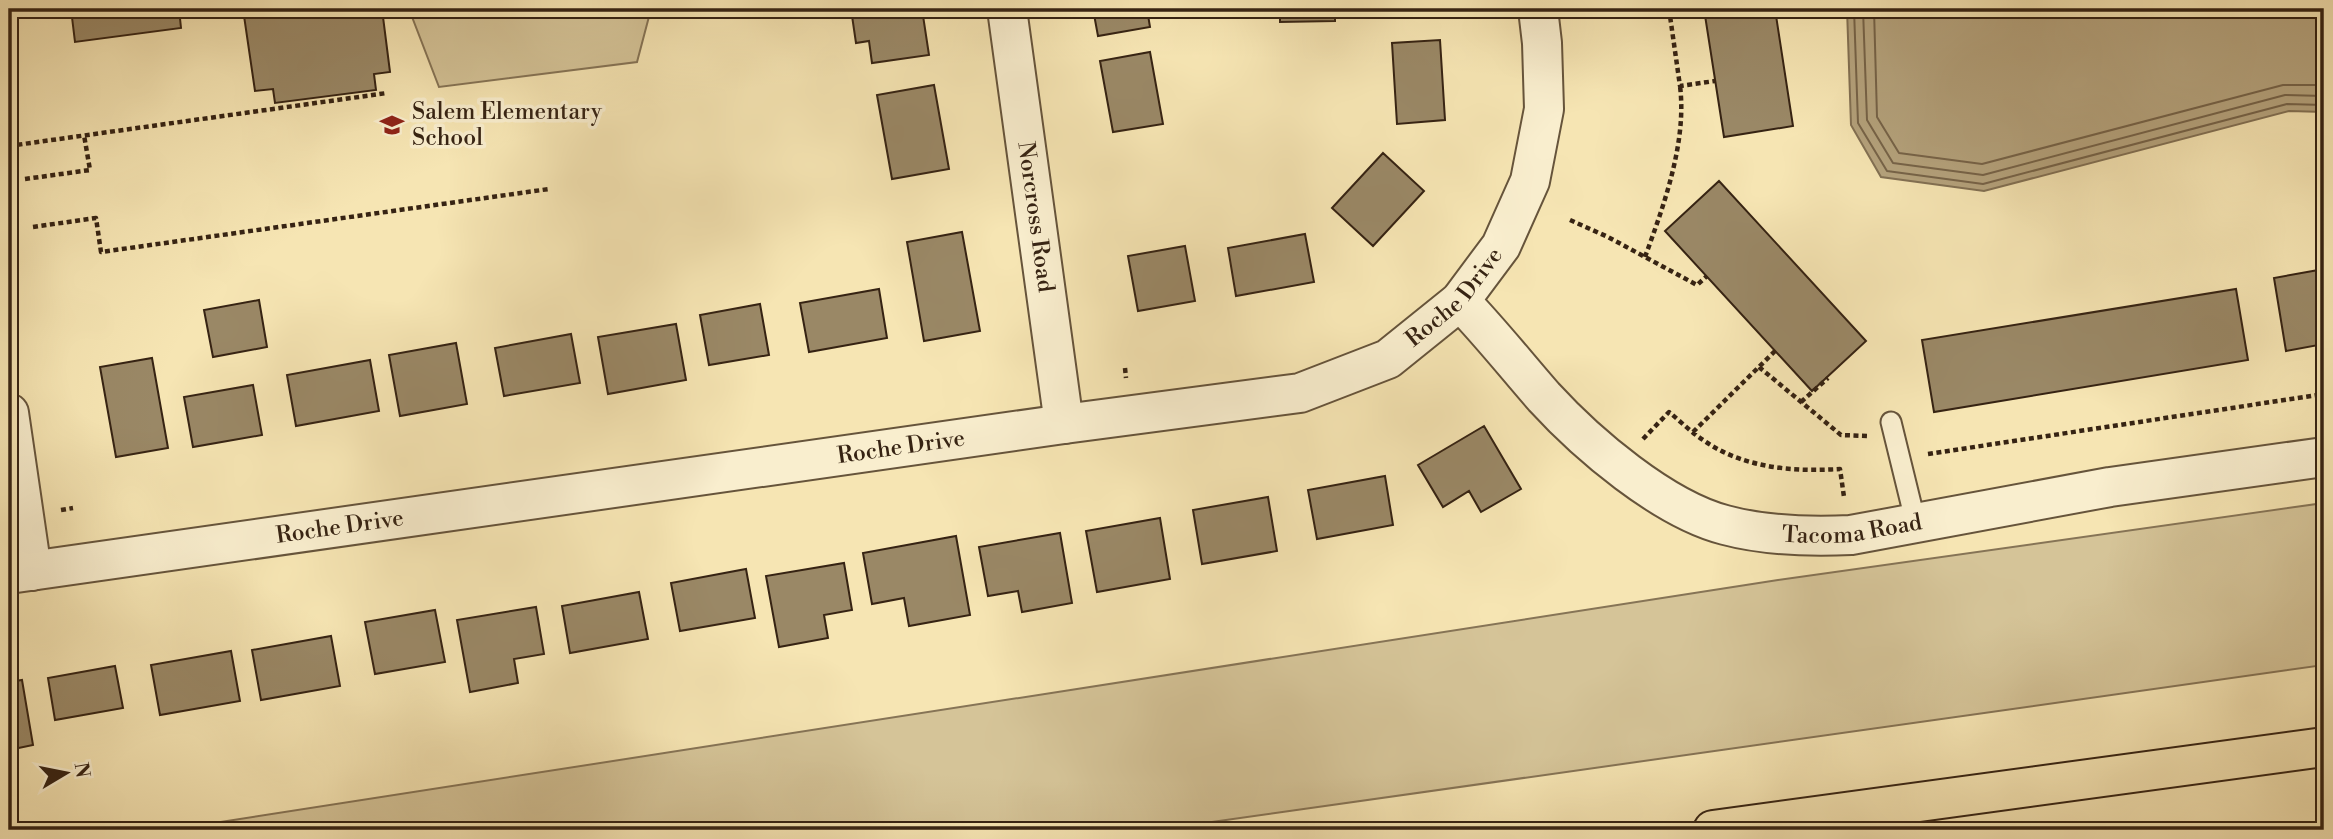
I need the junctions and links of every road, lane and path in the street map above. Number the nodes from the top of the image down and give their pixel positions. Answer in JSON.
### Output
{"nodes":[{"id":1,"x":1007,"y":9,"type":"edge"},
{"id":2,"x":1538,"y":9,"type":"edge"},
{"id":3,"x":1669,"y":9,"type":"edge"},
{"id":4,"x":1715,"y":81,"type":"dead end"},
{"id":5,"x":1680,"y":86,"type":"junction"},
{"id":6,"x":387,"y":93,"type":"dead end"},
{"id":7,"x":84,"y":135,"type":"junction"},
{"id":8,"x":9,"y":146,"type":"edge"},
{"id":9,"x":25,"y":179,"type":"dead end"},
{"id":10,"x":549,"y":189,"type":"dead end"},
{"id":11,"x":1570,"y":220,"type":"dead end"},
{"id":12,"x":33,"y":227,"type":"dead end"},
{"id":13,"x":1644,"y":257,"type":"junction"},
{"id":14,"x":1707,"y":276,"type":"dead end"},
{"id":15,"x":1460,"y":301,"type":"junction"},
{"id":16,"x":1775,"y":351,"type":"dead end"},
{"id":17,"x":1759,"y":367,"type":"junction"},
{"id":18,"x":1828,"y":378,"type":"dead end"},
{"id":19,"x":2324,"y":394,"type":"edge"},
{"id":20,"x":1801,"y":402,"type":"junction"},
{"id":21,"x":9,"y":413,"type":"edge"},
{"id":22,"x":1891,"y":422,"type":"dead end"},
{"id":23,"x":1064,"y":424,"type":"junction"},
{"id":24,"x":1693,"y":432,"type":"junction"},
{"id":25,"x":1841,"y":435,"type":"dead end"},
{"id":26,"x":1637,"y":444,"type":"dead end"},
{"id":27,"x":1922,"y":455,"type":"dead end"},
{"id":28,"x":2324,"y":457,"type":"edge"},
{"id":29,"x":1845,"y":502,"type":"dead end"},
{"id":30,"x":1916,"y":524,"type":"junction"},
{"id":31,"x":20,"y":572,"type":"edge"},
{"id":32,"x":2324,"y":747,"type":"edge"},
{"id":33,"x":1713,"y":830,"type":"edge"}],
"edges":[{"from":1,"to":23,"type":"street","name":"Norcross Road"},
{"from":2,"to":15,"type":"street","name":"Roche Drive"},
{"from":3,"to":5,"type":"path"},
{"from":4,"to":5,"type":"path"},
{"from":5,"to":13,"type":"path"},
{"from":6,"to":7,"type":"path"},
{"from":7,"to":8,"type":"path"},
{"from":7,"to":9,"type":"path"},
{"from":10,"to":12,"type":"path"},
{"from":11,"to":13,"type":"path"},
{"from":13,"to":14,"type":"path"},
{"from":15,"to":23,"type":"street","name":"Roche Drive"},
{"from":15,"to":30,"type":"street","name":"Tacoma Road"},
{"from":16,"to":17,"type":"path"},
{"from":17,"to":20,"type":"path"},
{"from":17,"to":24,"type":"path"},
{"from":18,"to":20,"type":"path"},
{"from":19,"to":27,"type":"path"},
{"from":20,"to":25,"type":"path"},
{"from":21,"to":31,"type":"street"},
{"from":22,"to":30,"type":"lane"},
{"from":23,"to":31,"type":"street","name":"Roche Drive"},
{"from":24,"to":26,"type":"path"},
{"from":24,"to":29,"type":"path"},
{"from":28,"to":30,"type":"street","name":"Tacoma Road"},
{"from":32,"to":33,"type":"highway"}]}
